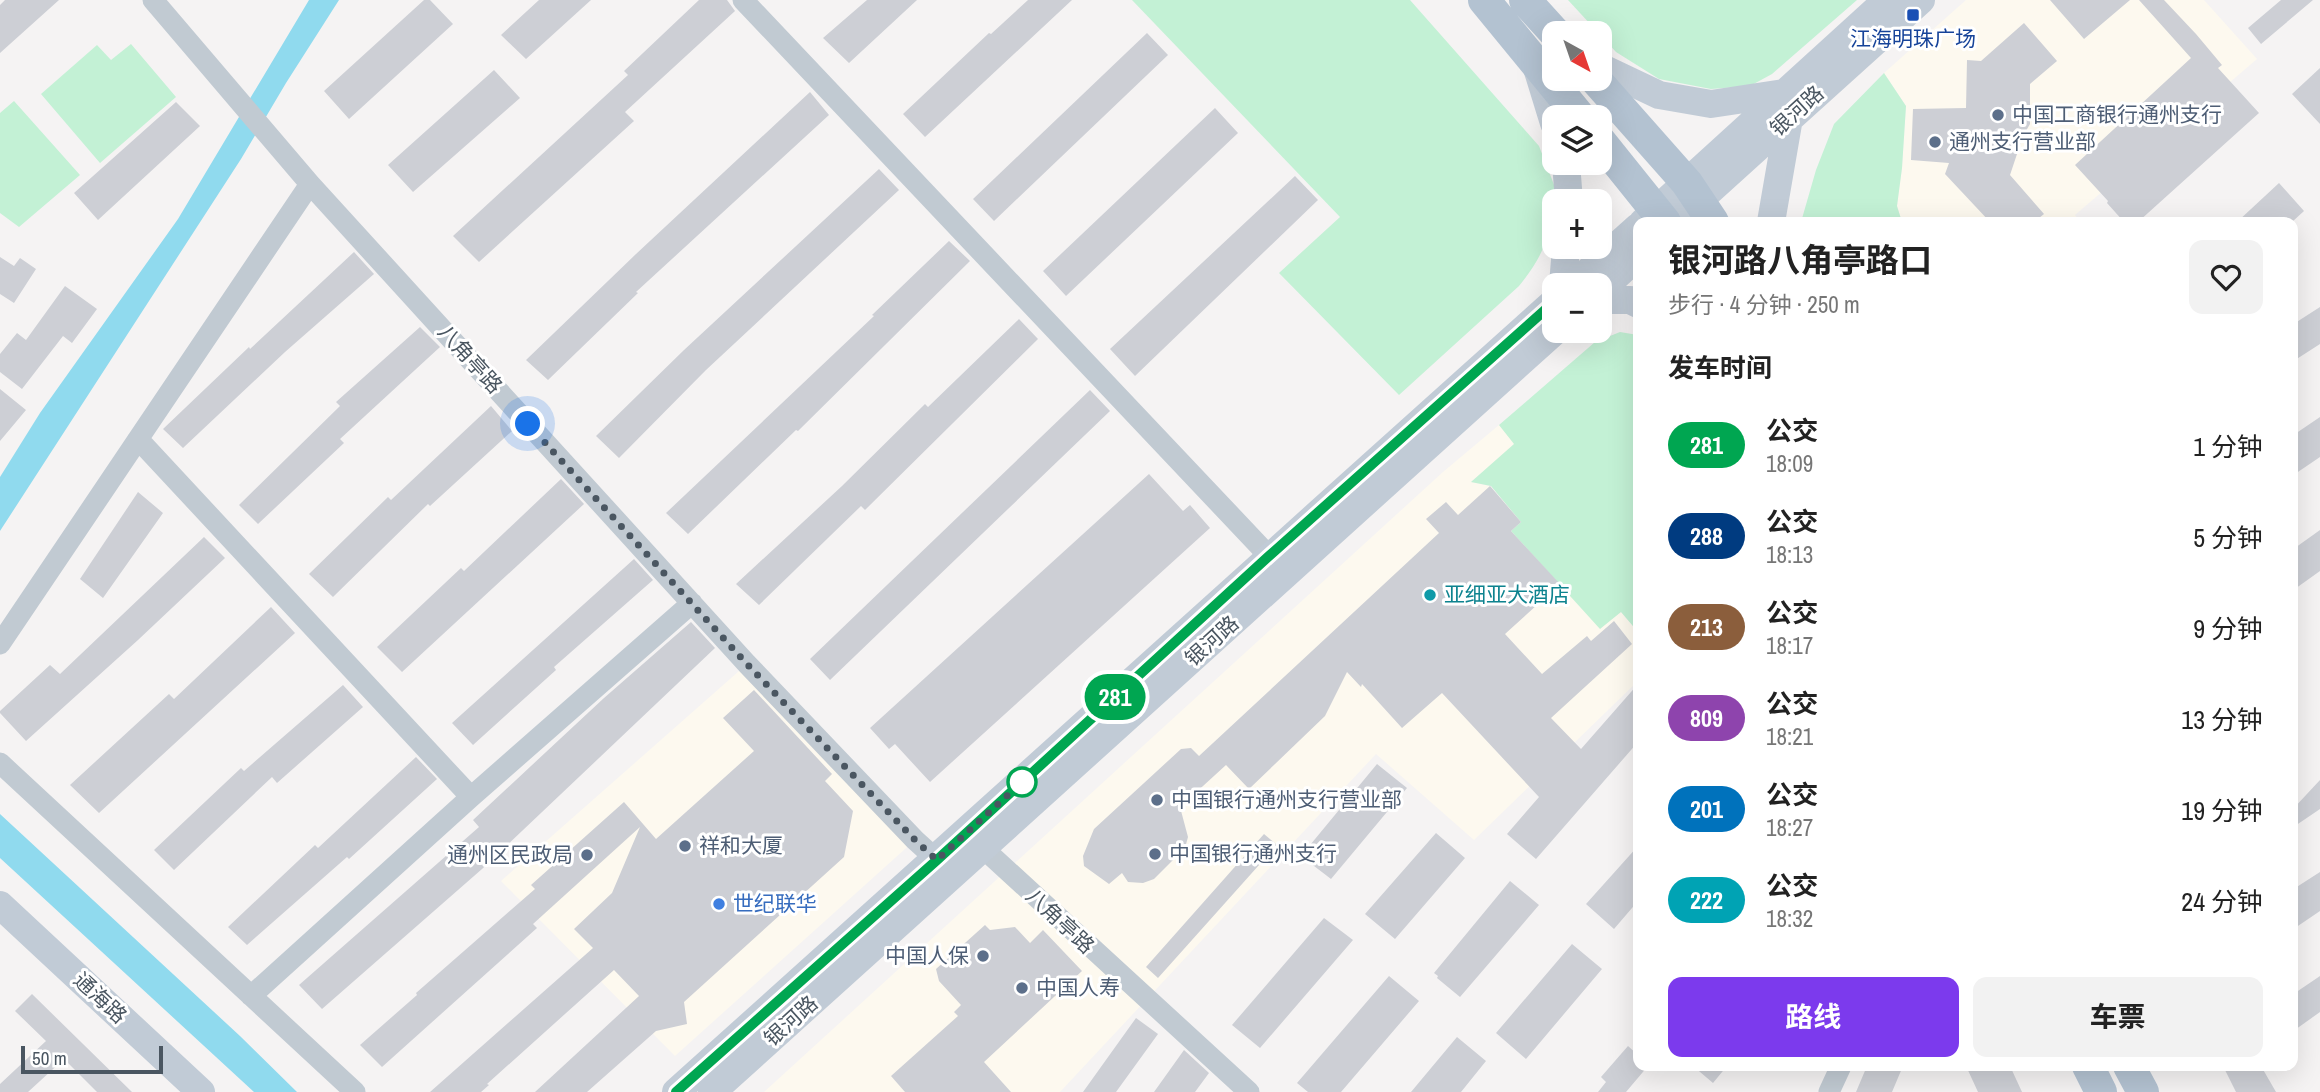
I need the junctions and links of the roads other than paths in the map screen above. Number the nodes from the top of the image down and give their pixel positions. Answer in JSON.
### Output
{"nodes":[{"id":1,"x":153,"y":0,"type":"edge"},
{"id":2,"x":744,"y":0,"type":"edge"},
{"id":3,"x":1484,"y":0,"type":"edge"},
{"id":4,"x":1525,"y":0,"type":"edge"},
{"id":5,"x":1887,"y":0,"type":"edge"},
{"id":6,"x":1920,"y":0,"type":"edge"},
{"id":7,"x":1544,"y":21,"type":"edge"},
{"id":8,"x":1535,"y":62,"type":"junction"},
{"id":9,"x":1612,"y":73,"type":"edge"},
{"id":10,"x":1605,"y":91,"type":"edge"},
{"id":11,"x":1548,"y":105,"type":"edge"},
{"id":12,"x":1570,"y":105,"type":"edge"},
{"id":13,"x":1786,"y":106,"type":"junction"},
{"id":14,"x":1612,"y":158,"type":"edge"},
{"id":15,"x":310,"y":184,"type":"junction"},
{"id":16,"x":1699,"y":202,"type":"edge"},
{"id":17,"x":1653,"y":217,"type":"edge"},
{"id":18,"x":1665,"y":217,"type":"edge"},
{"id":19,"x":1773,"y":217,"type":"edge"},
{"id":20,"x":1633,"y":239,"type":"edge"},
{"id":21,"x":1633,"y":261,"type":"edge"},
{"id":22,"x":1589,"y":273,"type":"edge"},
{"id":23,"x":1612,"y":280,"type":"edge"},
{"id":24,"x":1612,"y":300,"type":"edge"},
{"id":25,"x":1633,"y":302,"type":"edge"},
{"id":26,"x":1542,"y":313,"type":"edge"},
{"id":27,"x":1542,"y":342,"type":"edge"},
{"id":28,"x":138,"y":439,"type":"junction"},
{"id":29,"x":1269,"y":556,"type":"junction"},
{"id":30,"x":692,"y":603,"type":"junction"},
{"id":31,"x":0,"y":644,"type":"edge"},
{"id":32,"x":0,"y":763,"type":"edge"},
{"id":33,"x":471,"y":797,"type":"junction"},
{"id":34,"x":974,"y":841,"type":"junction"},
{"id":35,"x":944,"y":869,"type":"junction"},
{"id":36,"x":0,"y":905,"type":"edge"},
{"id":37,"x":251,"y":996,"type":"junction"},
{"id":38,"x":1838,"y":1071,"type":"edge"},
{"id":39,"x":2090,"y":1071,"type":"edge"},
{"id":40,"x":2132,"y":1071,"type":"edge"},
{"id":41,"x":201,"y":1092,"type":"edge"},
{"id":42,"x":355,"y":1092,"type":"edge"},
{"id":43,"x":676,"y":1092,"type":"edge"},
{"id":44,"x":712,"y":1092,"type":"edge"},
{"id":45,"x":1249,"y":1092,"type":"edge"},
{"id":46,"x":1829,"y":1092,"type":"edge"},
{"id":47,"x":2101,"y":1092,"type":"edge"},
{"id":48,"x":2143,"y":1092,"type":"edge"}],
"edges":[{"from":1,"to":15,"type":"street","name":"八角亭路"},
{"from":2,"to":29,"type":"street"},
{"from":3,"to":8,"type":"main road"},
{"from":4,"to":7,"type":"main road"},
{"from":5,"to":13,"type":"main road","name":"银河路"},
{"from":6,"to":13,"type":"main road","name":"银河路"},
{"from":8,"to":11,"type":"main road"},
{"from":8,"to":12,"type":"main road"},
{"from":9,"to":13,"type":"main road"},
{"from":10,"to":16,"type":"main road"},
{"from":13,"to":16,"type":"main road","name":"银河路"},
{"from":13,"to":19,"type":"main road"},
{"from":14,"to":17,"type":"main road"},
{"from":15,"to":28,"type":"street"},
{"from":15,"to":30,"type":"street","name":"八角亭路"},
{"from":16,"to":18,"type":"main road","name":"银河路"},
{"from":20,"to":22,"type":"main road","name":"银河路"},
{"from":21,"to":23,"type":"main road"},
{"from":24,"to":25,"type":"main road"},
{"from":26,"to":29,"type":"main road","name":"银河路"},
{"from":27,"to":34,"type":"main road","name":"银河路"},
{"from":28,"to":31,"type":"street"},
{"from":28,"to":33,"type":"street"},
{"from":29,"to":34,"type":"main road","name":"银河路"},
{"from":30,"to":33,"type":"street"},
{"from":30,"to":35,"type":"street","name":"八角亭路"},
{"from":32,"to":37,"type":"street"},
{"from":33,"to":37,"type":"street"},
{"from":34,"to":35,"type":"main road","name":"银河路"},
{"from":34,"to":45,"type":"street","name":"八角亭路"},
{"from":35,"to":43,"type":"main road","name":"银河路"},
{"from":35,"to":44,"type":"main road","name":"银河路"},
{"from":36,"to":41,"type":"main road","name":"通海路"},
{"from":37,"to":42,"type":"street"},
{"from":38,"to":46,"type":"street"},
{"from":39,"to":47,"type":"main road"},
{"from":40,"to":48,"type":"main road"}]}
